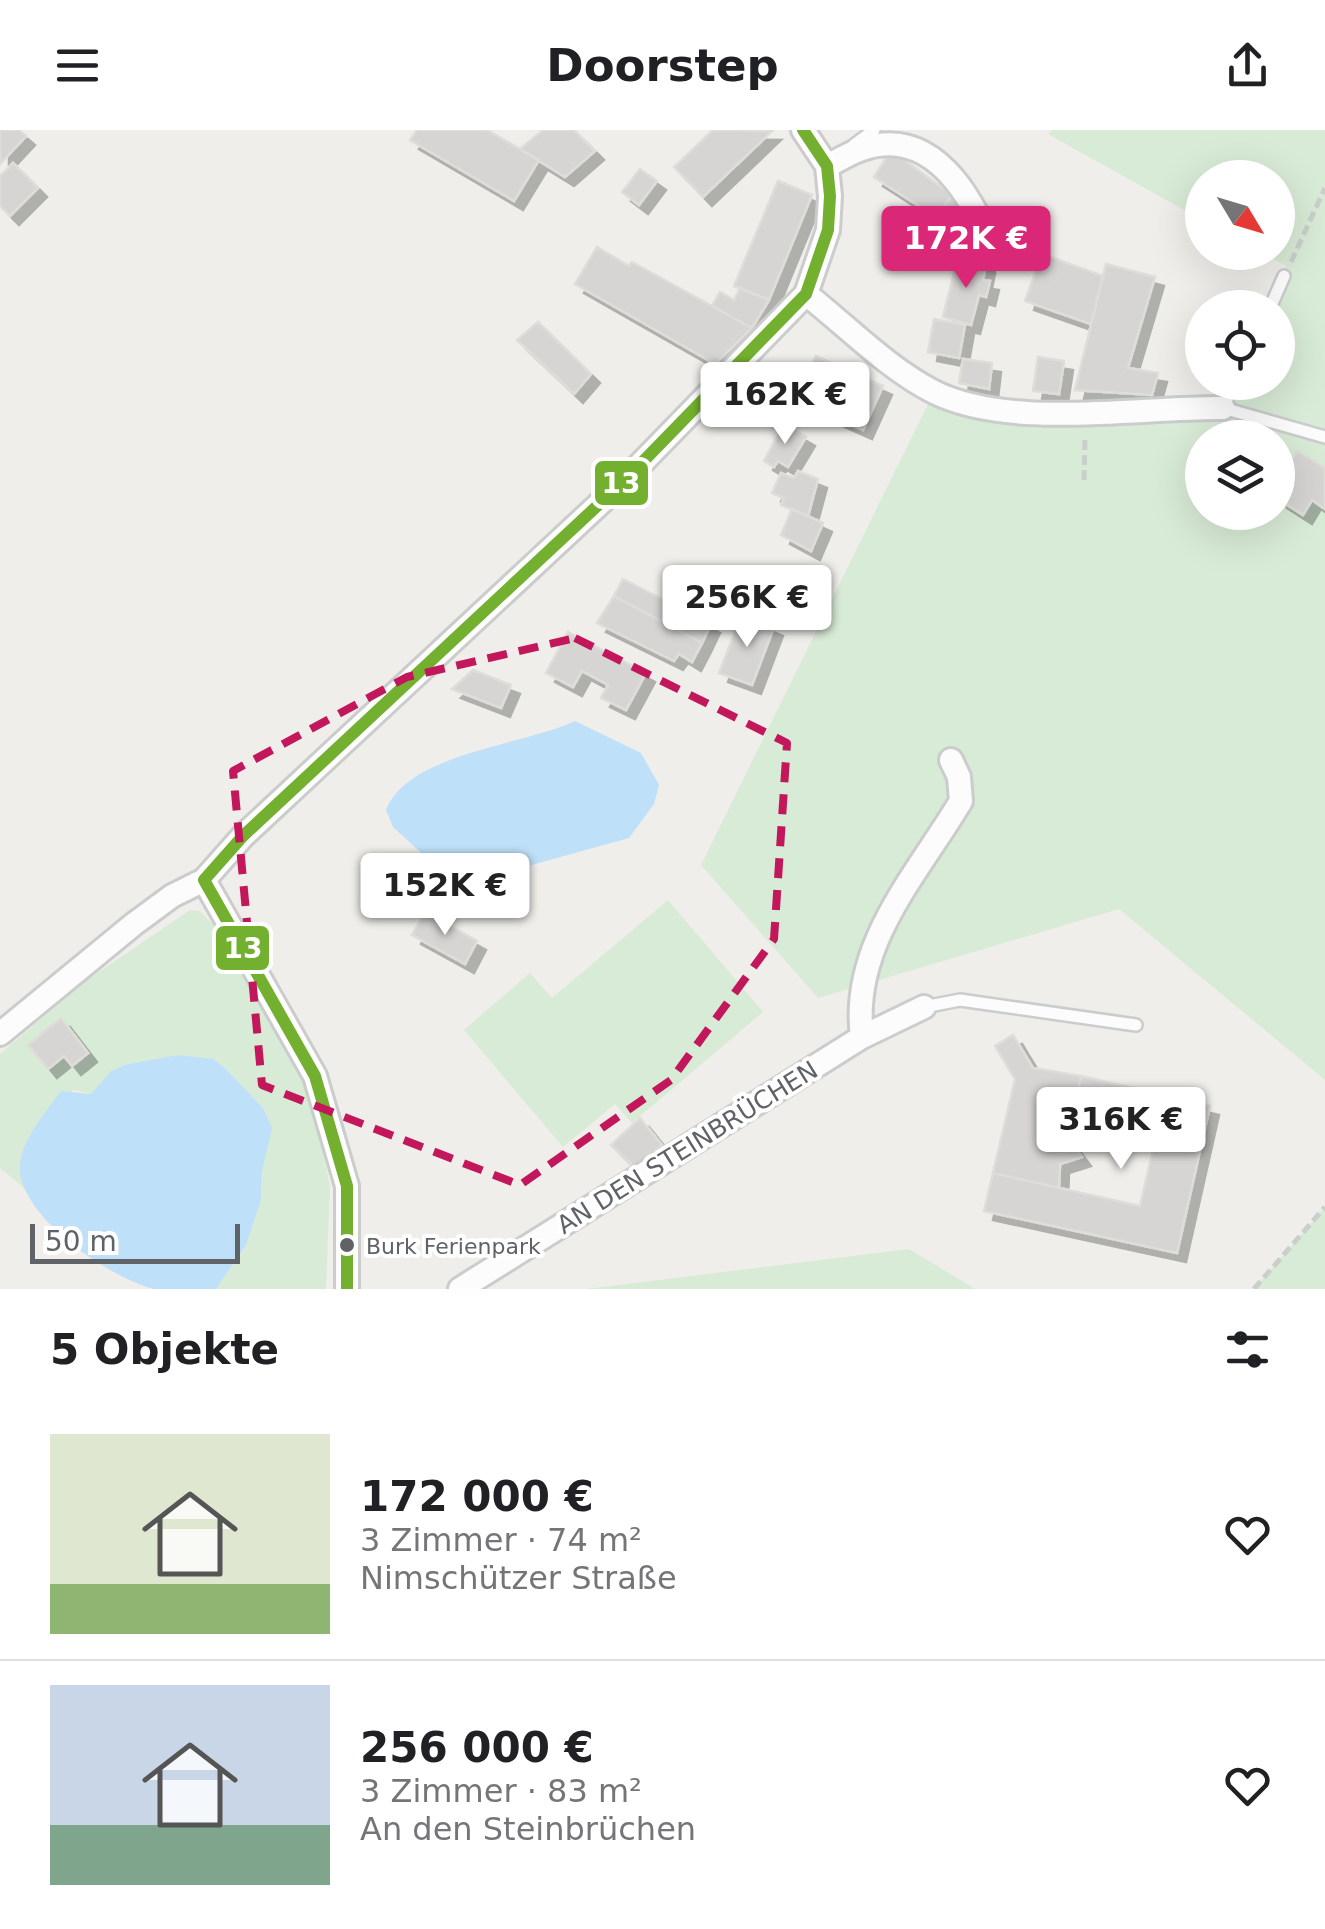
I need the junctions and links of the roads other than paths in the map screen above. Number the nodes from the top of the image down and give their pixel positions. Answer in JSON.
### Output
{"nodes":[{"id":1,"x":803,"y":130,"type":"edge"},
{"id":2,"x":874,"y":130,"type":"edge"},
{"id":3,"x":827,"y":166,"type":"junction"},
{"id":4,"x":997,"y":257,"type":"dead end"},
{"id":5,"x":1284,"y":276,"type":"road end"},
{"id":6,"x":1278,"y":290,"type":"edge"},
{"id":7,"x":806,"y":294,"type":"junction"},
{"id":8,"x":1227,"y":400,"type":"edge"},
{"id":9,"x":1223,"y":408,"type":"junction"},
{"id":10,"x":1325,"y":437,"type":"edge"},
{"id":11,"x":951,"y":760,"type":"dead end"},
{"id":12,"x":204,"y":880,"type":"junction"},
{"id":13,"x":924,"y":1007,"type":"joint"},
{"id":14,"x":1136,"y":1026,"type":"dead end"},
{"id":15,"x":0,"y":1034,"type":"edge"},
{"id":16,"x":862,"y":1037,"type":"junction"},
{"id":17,"x":347,"y":1289,"type":"edge"},
{"id":18,"x":460,"y":1289,"type":"edge"}],
"edges":[{"from":1,"to":3,"type":"street"},
{"from":2,"to":3,"type":"lane"},
{"from":3,"to":4,"type":"street"},
{"from":3,"to":7,"type":"street"},
{"from":5,"to":6,"type":"lane"},
{"from":7,"to":9,"type":"street"},
{"from":7,"to":12,"type":"street"},
{"from":8,"to":9,"type":"lane"},
{"from":9,"to":10,"type":"lane"},
{"from":11,"to":16,"type":"street"},
{"from":12,"to":15,"type":"street"},
{"from":12,"to":17,"type":"street"},
{"from":13,"to":14,"type":"lane"},
{"from":13,"to":16,"type":"street","name":"AN DEN STEINBRÜCHEN"},
{"from":16,"to":18,"type":"street","name":"AN DEN STEINBRÜCHEN"}]}
